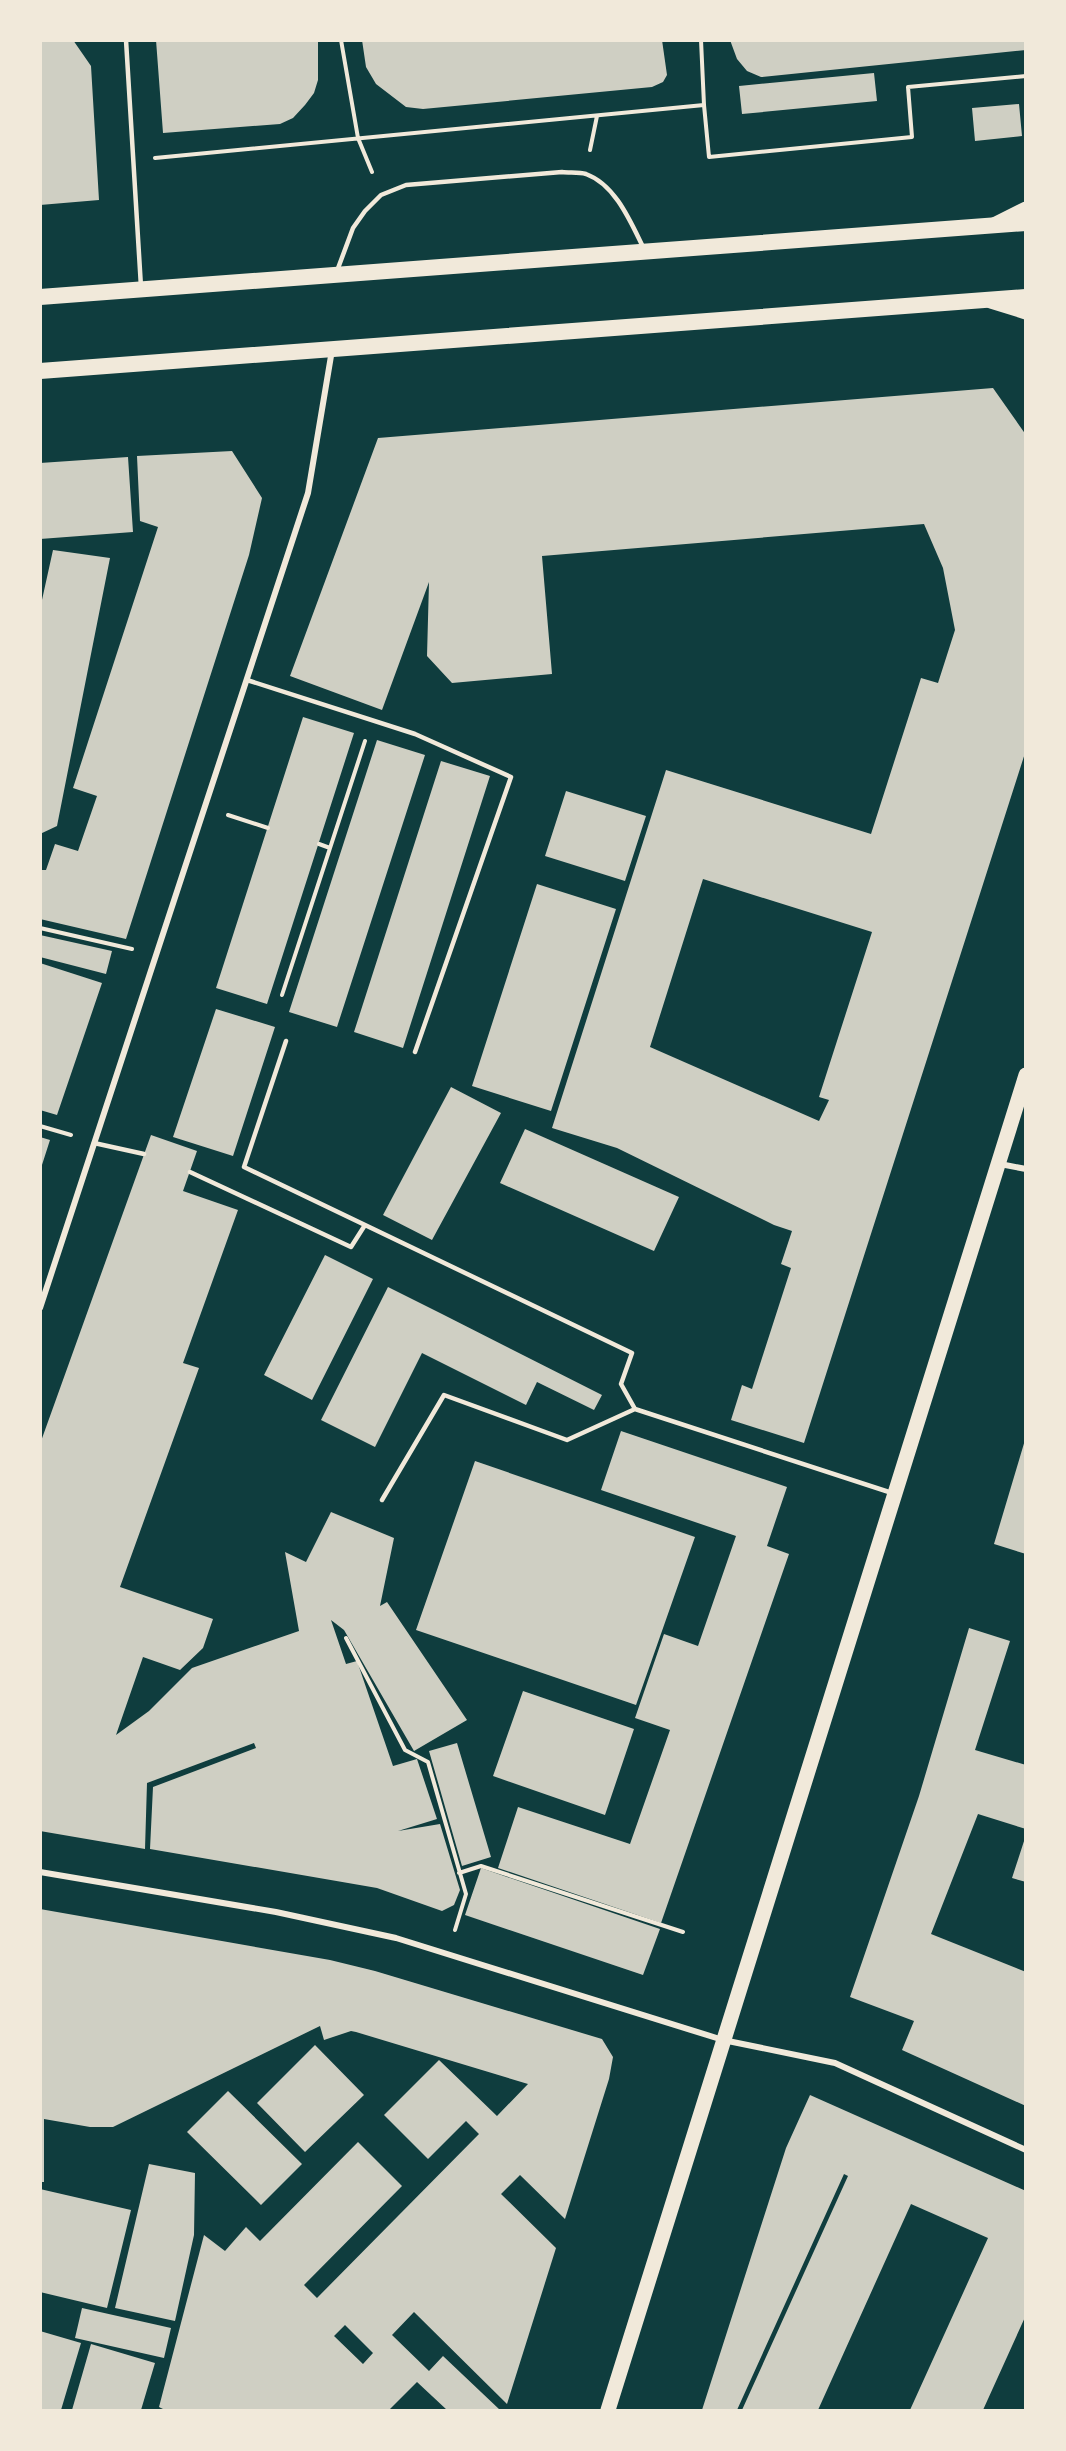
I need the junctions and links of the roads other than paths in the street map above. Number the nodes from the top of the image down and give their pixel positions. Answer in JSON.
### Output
{"nodes":[{"id":1,"x":126,"y":40,"type":"edge"},
{"id":2,"x":1026,"y":209,"type":"edge"},
{"id":3,"x":1026,"y":223,"type":"edge"},
{"id":4,"x":994,"y":225,"type":"junction"},
{"id":5,"x":646,"y":251,"type":"junction"},
{"id":6,"x":335,"y":274,"type":"junction"},
{"id":7,"x":142,"y":289,"type":"junction"},
{"id":8,"x":40,"y":297,"type":"edge"},
{"id":9,"x":1026,"y":297,"type":"edge"},
{"id":10,"x":988,"y":300,"type":"junction"},
{"id":11,"x":1026,"y":312,"type":"edge"},
{"id":12,"x":332,"y":349,"type":"junction"},
{"id":13,"x":40,"y":371,"type":"edge"},
{"id":14,"x":247,"y":680,"type":"junction"},
{"id":15,"x":286,"y":1041,"type":"dead end"},
{"id":16,"x":415,"y":1052,"type":"dead end"},
{"id":17,"x":1026,"y":1075,"type":"edge"},
{"id":18,"x":94,"y":1143,"type":"junction"},
{"id":19,"x":144,"y":1154,"type":"dead end"},
{"id":20,"x":998,"y":1163,"type":"junction"},
{"id":21,"x":1026,"y":1169,"type":"edge"},
{"id":22,"x":190,"y":1172,"type":"dead end"},
{"id":23,"x":365,"y":1225,"type":"junction"},
{"id":24,"x":40,"y":1308,"type":"edge"},
{"id":25,"x":635,"y":1409,"type":"junction"},
{"id":26,"x":895,"y":1494,"type":"junction"},
{"id":27,"x":382,"y":1500,"type":"dead end"},
{"id":28,"x":40,"y":1872,"type":"edge"},
{"id":29,"x":723,"y":2040,"type":"junction"},
{"id":30,"x":1026,"y":2151,"type":"edge"},
{"id":31,"x":608,"y":2410,"type":"edge"}],
"edges":[{"from":1,"to":7,"type":"lane"},
{"from":2,"to":4,"type":"main road"},
{"from":3,"to":4,"type":"highway"},
{"from":4,"to":5,"type":"highway"},
{"from":5,"to":6,"type":"highway"},
{"from":5,"to":6,"type":"lane"},
{"from":6,"to":7,"type":"highway"},
{"from":7,"to":8,"type":"highway"},
{"from":9,"to":10,"type":"highway"},
{"from":10,"to":11,"type":"main road"},
{"from":10,"to":12,"type":"highway"},
{"from":12,"to":13,"type":"highway"},
{"from":12,"to":14,"type":"street"},
{"from":14,"to":16,"type":"lane"},
{"from":14,"to":18,"type":"street"},
{"from":15,"to":23,"type":"lane"},
{"from":17,"to":20,"type":"main road"},
{"from":18,"to":19,"type":"lane"},
{"from":18,"to":24,"type":"street"},
{"from":20,"to":21,"type":"street"},
{"from":20,"to":26,"type":"main road"},
{"from":22,"to":23,"type":"lane"},
{"from":23,"to":25,"type":"lane"},
{"from":25,"to":26,"type":"lane"},
{"from":25,"to":27,"type":"lane"},
{"from":26,"to":29,"type":"main road"},
{"from":28,"to":29,"type":"street"},
{"from":29,"to":30,"type":"street"},
{"from":29,"to":31,"type":"main road"}]}
